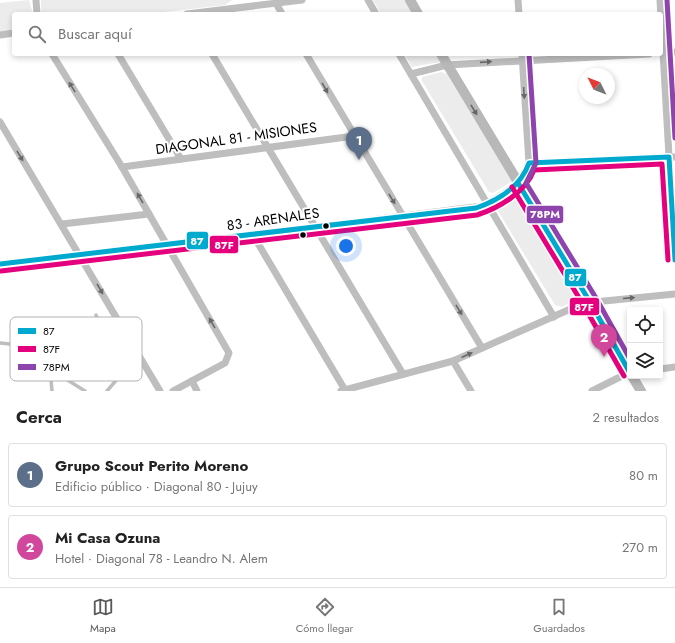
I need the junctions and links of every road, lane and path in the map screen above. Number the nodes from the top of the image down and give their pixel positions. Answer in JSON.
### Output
{"nodes":[{"id":1,"x":36,"y":0,"type":"edge"},
{"id":2,"x":236,"y":0,"type":"edge"},
{"id":3,"x":302,"y":0,"type":"edge"},
{"id":4,"x":368,"y":0,"type":"edge"},
{"id":5,"x":410,"y":0,"type":"edge"},
{"id":6,"x":518,"y":0,"type":"edge"},
{"id":7,"x":660,"y":0,"type":"edge"},
{"id":8,"x":276,"y":3,"type":"junction"},
{"id":9,"x":236,"y":8,"type":"junction"},
{"id":10,"x":37,"y":12,"type":"edge"},
{"id":11,"x":204,"y":12,"type":"edge"},
{"id":12,"x":281,"y":12,"type":"edge"},
{"id":13,"x":375,"y":12,"type":"edge"},
{"id":14,"x":417,"y":12,"type":"edge"},
{"id":15,"x":519,"y":12,"type":"edge"},
{"id":16,"x":660,"y":12,"type":"edge"},
{"id":17,"x":12,"y":33,"type":"edge"},
{"id":18,"x":0,"y":35,"type":"edge"},
{"id":19,"x":675,"y":52,"type":"edge"},
{"id":20,"x":663,"y":53,"type":"edge"},
{"id":21,"x":53,"y":56,"type":"edge"},
{"id":22,"x":119,"y":56,"type":"edge"},
{"id":23,"x":213,"y":56,"type":"edge"},
{"id":24,"x":307,"y":56,"type":"edge"},
{"id":25,"x":400,"y":56,"type":"edge"},
{"id":26,"x":442,"y":56,"type":"edge"},
{"id":27,"x":564,"y":56,"type":"edge"},
{"id":28,"x":662,"y":56,"type":"edge"},
{"id":29,"x":522,"y":57,"type":"edge"},
{"id":30,"x":447,"y":65,"type":"junction"},
{"id":31,"x":411,"y":74,"type":"junction"},
{"id":32,"x":0,"y":122,"type":"edge"},
{"id":33,"x":354,"y":136,"type":"junction"},
{"id":34,"x":268,"y":148,"type":"junction"},
{"id":35,"x":672,"y":157,"type":"edge"},
{"id":36,"x":181,"y":159,"type":"junction"},
{"id":37,"x":529,"y":163,"type":"junction"},
{"id":38,"x":122,"y":167,"type":"junction"},
{"id":39,"x":518,"y":183,"type":"junction"},
{"id":40,"x":488,"y":203,"type":"junction"},
{"id":41,"x":149,"y":214,"type":"junction"},
{"id":42,"x":403,"y":216,"type":"junction"},
{"id":43,"x":62,"y":224,"type":"junction"},
{"id":44,"x":314,"y":227,"type":"junction"},
{"id":45,"x":253,"y":235,"type":"junction"},
{"id":46,"x":168,"y":246,"type":"junction"},
{"id":47,"x":80,"y":255,"type":"junction"},
{"id":48,"x":675,"y":260,"type":"edge"},
{"id":49,"x":0,"y":264,"type":"edge"},
{"id":50,"x":675,"y":294,"type":"edge"},
{"id":51,"x":590,"y":302,"type":"junction"},
{"id":52,"x":116,"y":317,"type":"edge"},
{"id":53,"x":554,"y":317,"type":"junction"},
{"id":54,"x":0,"y":343,"type":"edge"},
{"id":55,"x":10,"y":344,"type":"edge"},
{"id":56,"x":482,"y":348,"type":"junction"},
{"id":57,"x":142,"y":360,"type":"edge"},
{"id":58,"x":453,"y":361,"type":"junction"},
{"id":59,"x":627,"y":367,"type":"edge"},
{"id":60,"x":675,"y":367,"type":"edge"},
{"id":61,"x":663,"y":369,"type":"edge"},
{"id":62,"x":403,"y":374,"type":"junction"},
{"id":63,"x":627,"y":374,"type":"edge"},
{"id":64,"x":634,"y":379,"type":"edge"},
{"id":65,"x":51,"y":381,"type":"edge"},
{"id":66,"x":68,"y":381,"type":"edge"},
{"id":67,"x":116,"y":381,"type":"edge"},
{"id":68,"x":192,"y":382,"type":"junction"},
{"id":69,"x":343,"y":390,"type":"edge"},
{"id":70,"x":52,"y":391,"type":"edge"},
{"id":71,"x":85,"y":391,"type":"edge"},
{"id":72,"x":107,"y":391,"type":"edge"},
{"id":73,"x":160,"y":391,"type":"edge"},
{"id":74,"x":173,"y":391,"type":"edge"},
{"id":75,"x":197,"y":391,"type":"edge"},
{"id":76,"x":471,"y":391,"type":"edge"},
{"id":77,"x":592,"y":391,"type":"edge"},
{"id":78,"x":640,"y":391,"type":"edge"}],
"edges":[{"from":1,"to":10,"type":"street"},
{"from":2,"to":9,"type":"street"},
{"from":3,"to":8,"type":"street"},
{"from":4,"to":13,"type":"street"},
{"from":5,"to":14,"type":"street"},
{"from":6,"to":15,"type":"street"},
{"from":7,"to":16,"type":"street"},
{"from":8,"to":9,"type":"street"},
{"from":8,"to":12,"type":"street"},
{"from":9,"to":11,"type":"street"},
{"from":17,"to":18,"type":"street"},
{"from":19,"to":20,"type":"street"},
{"from":38,"to":21,"type":"street","one_way":true},
{"from":22,"to":36,"type":"street"},
{"from":23,"to":34,"type":"street"},
{"from":24,"to":33,"type":"street","one_way":true},
{"from":25,"to":31,"type":"street"},
{"from":26,"to":30,"type":"street"},
{"from":27,"to":29,"type":"street"},
{"from":28,"to":35,"type":"street"},
{"from":30,"to":29,"type":"street","one_way":true},
{"from":29,"to":37,"type":"street","one_way":true},
{"from":30,"to":31,"type":"street"},
{"from":30,"to":39,"type":"street","one_way":true},
{"from":31,"to":40,"type":"street"},
{"from":32,"to":43,"type":"street","one_way":true},
{"from":33,"to":34,"type":"street","name":"DIAGONAL 81 - MISIONES"},
{"from":33,"to":42,"type":"street","one_way":true},
{"from":34,"to":36,"type":"street","name":"DIAGONAL 81 - MISIONES"},
{"from":34,"to":44,"type":"street"},
{"from":35,"to":37,"type":"street"},
{"from":35,"to":48,"type":"street"},
{"from":36,"to":38,"type":"street","name":"DIAGONAL 81 - MISIONES"},
{"from":37,"to":39,"type":"street"},
{"from":41,"to":38,"type":"street","one_way":true},
{"from":39,"to":40,"type":"street","name":"83 - ARENALES"},
{"from":39,"to":51,"type":"street"},
{"from":40,"to":42,"type":"street","name":"83 - ARENALES"},
{"from":40,"to":53,"type":"street"},
{"from":41,"to":43,"type":"street"},
{"from":41,"to":46,"type":"street"},
{"from":42,"to":44,"type":"street","name":"83 - ARENALES"},
{"from":42,"to":56,"type":"street","one_way":true},
{"from":43,"to":47,"type":"street"},
{"from":44,"to":45,"type":"street","name":"83 - ARENALES"},
{"from":44,"to":62,"type":"street"},
{"from":45,"to":46,"type":"street","name":"83 - ARENALES"},
{"from":45,"to":69,"type":"street"},
{"from":46,"to":47,"type":"street","name":"83 - ARENALES"},
{"from":68,"to":46,"type":"street","one_way":true},
{"from":47,"to":49,"type":"street","name":"83 - ARENALES"},
{"from":47,"to":52,"type":"street","one_way":true},
{"from":51,"to":50,"type":"street","one_way":true},
{"from":51,"to":53,"type":"street"},
{"from":51,"to":59,"type":"street"},
{"from":53,"to":56,"type":"street"},
{"from":54,"to":55,"type":"lane"},
{"from":58,"to":56,"type":"street","one_way":true},
{"from":57,"to":73,"type":"street","one_way":true},
{"from":58,"to":62,"type":"street"},
{"from":58,"to":76,"type":"street"},
{"from":60,"to":61,"type":"street"},
{"from":62,"to":69,"type":"street"},
{"from":63,"to":77,"type":"street"},
{"from":64,"to":78,"type":"street"},
{"from":65,"to":70,"type":"lane"},
{"from":66,"to":71,"type":"lane"},
{"from":67,"to":72,"type":"lane"},
{"from":68,"to":74,"type":"street"},
{"from":68,"to":75,"type":"street"}]}
